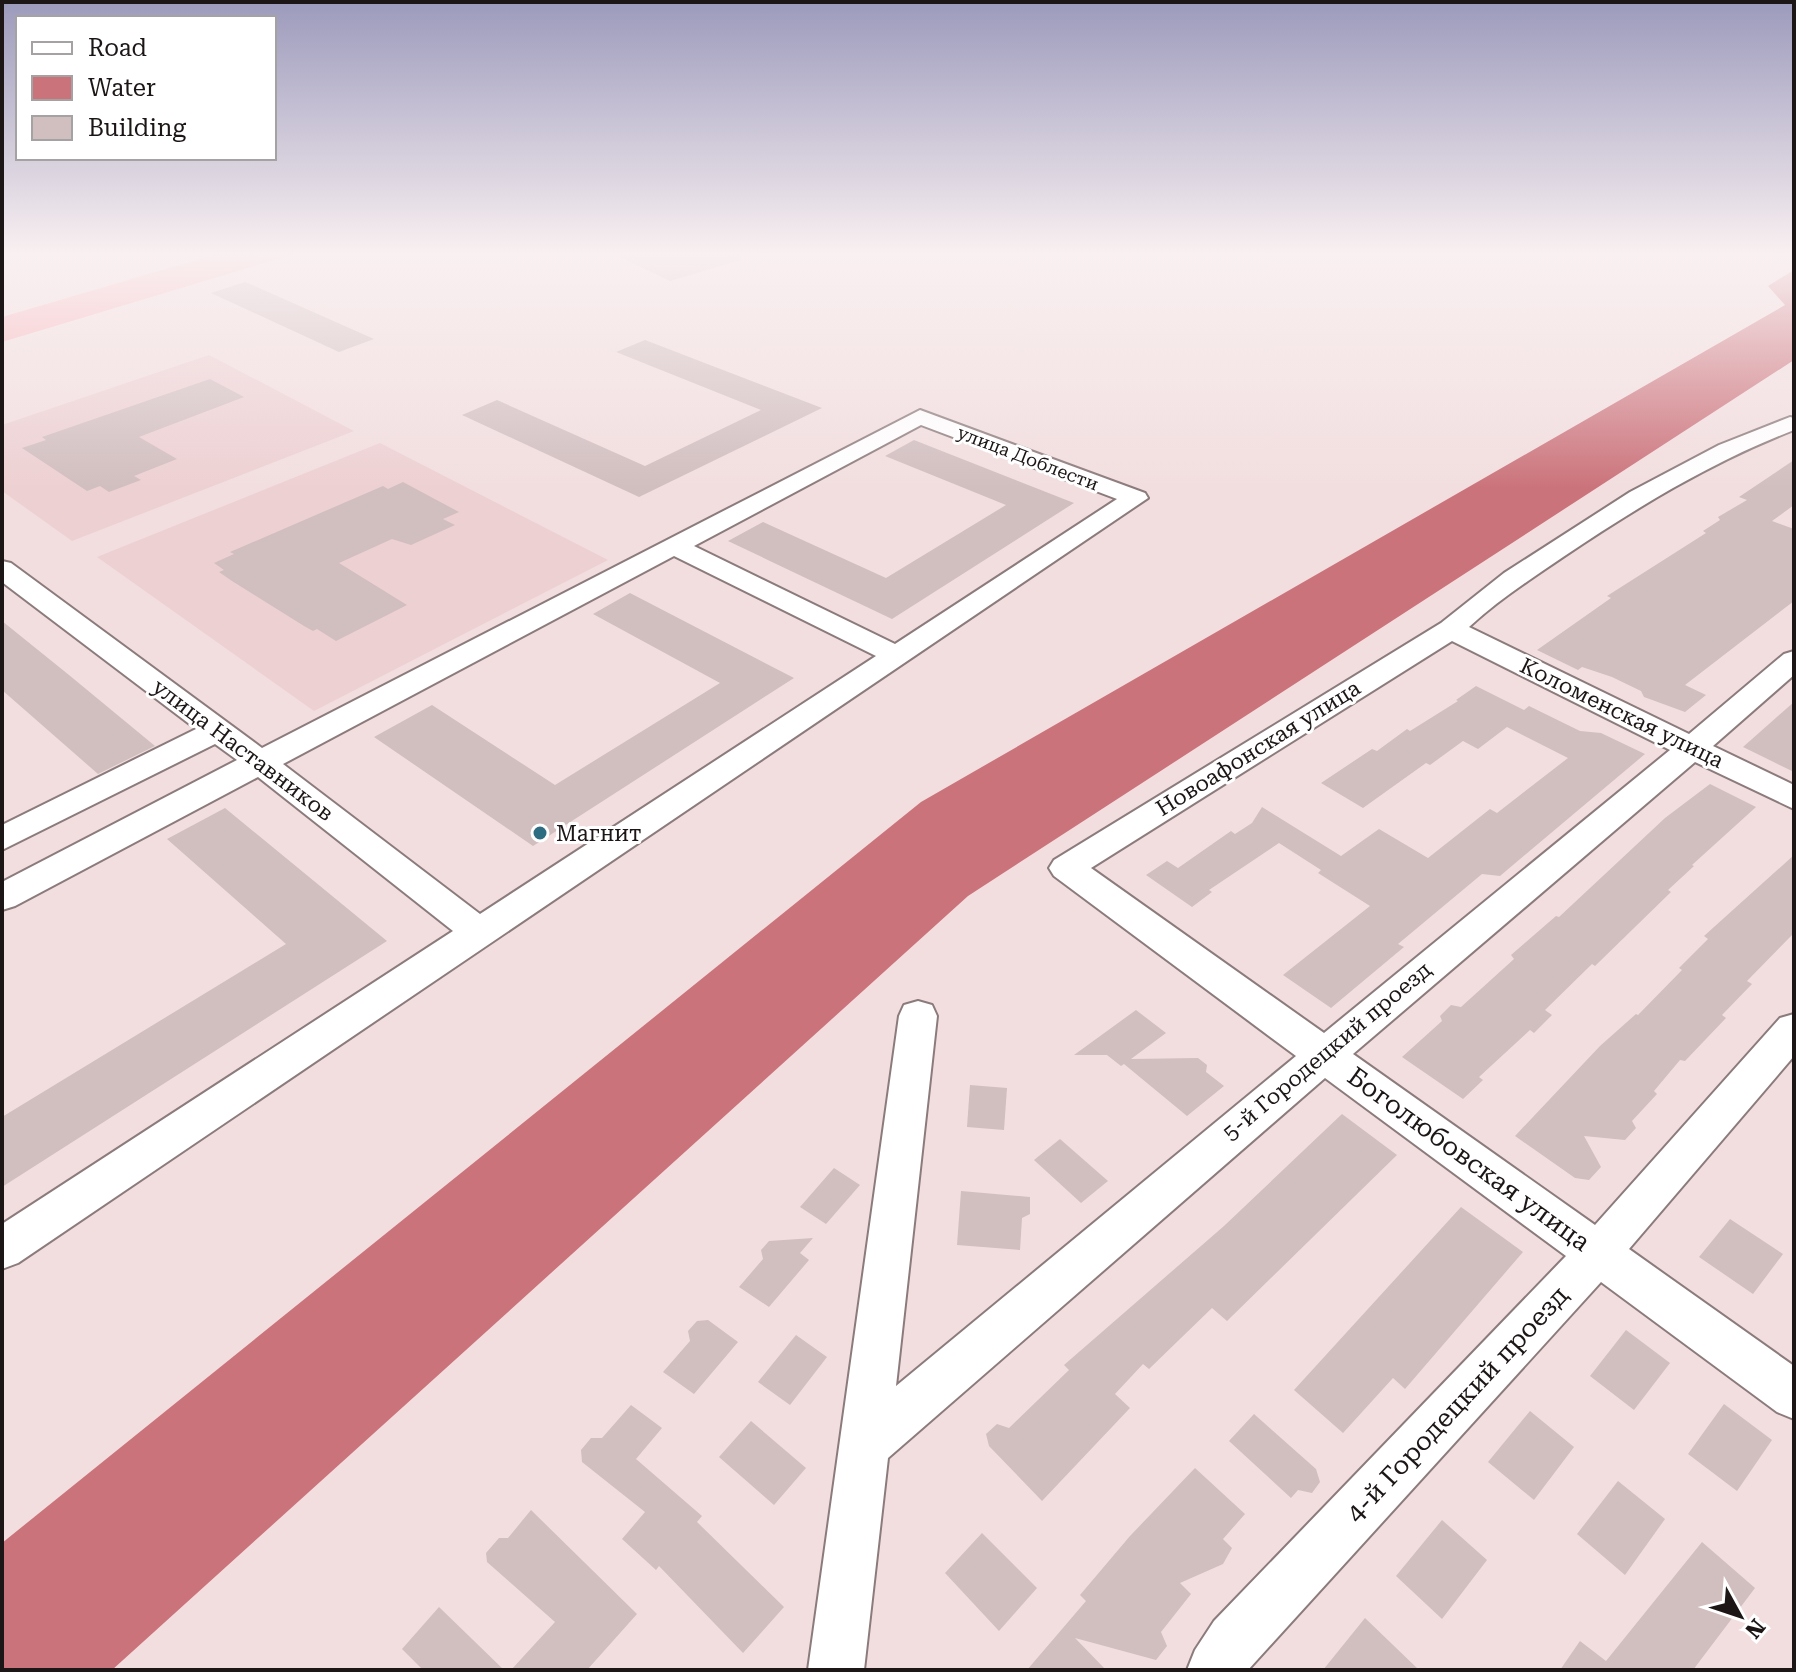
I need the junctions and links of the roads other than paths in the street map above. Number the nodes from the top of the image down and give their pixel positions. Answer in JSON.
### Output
{"nodes":[{"id":1,"x":1793,"y":421,"type":"edge"},
{"id":2,"x":673,"y":546,"type":"junction"},
{"id":3,"x":6,"y":578,"type":"edge"},
{"id":4,"x":1451,"y":629,"type":"junction"},
{"id":5,"x":898,"y":656,"type":"junction"},
{"id":6,"x":1794,"y":660,"type":"edge"},
{"id":7,"x":218,"y":730,"type":"junction"},
{"id":8,"x":1693,"y":747,"type":"junction"},
{"id":9,"x":260,"y":762,"type":"junction"},
{"id":10,"x":1794,"y":798,"type":"edge"},
{"id":11,"x":2,"y":839,"type":"edge"},
{"id":12,"x":1066,"y":868,"type":"joint"},
{"id":13,"x":2,"y":897,"type":"edge"},
{"id":14,"x":481,"y":934,"type":"junction"},
{"id":15,"x":918,"y":1016,"type":"dead end"},
{"id":16,"x":1794,"y":1029,"type":"edge"},
{"id":17,"x":1323,"y":1053,"type":"junction"},
{"id":18,"x":2,"y":1249,"type":"edge"},
{"id":19,"x":1598,"y":1253,"type":"junction"},
{"id":20,"x":1794,"y":1395,"type":"edge"},
{"id":21,"x":864,"y":1446,"type":"junction"},
{"id":22,"x":836,"y":1670,"type":"edge"},
{"id":23,"x":1215,"y":1670,"type":"edge"}],
"edges":[{"from":1,"to":4,"type":"street","name":"Новоафонская улица"},
{"from":2,"to":5,"type":"street"},
{"from":2,"to":5,"type":"street","name":"улица Доблести"},
{"from":2,"to":9,"type":"street"},
{"from":3,"to":7,"type":"street","name":"улица Наставников"},
{"from":4,"to":8,"type":"street","name":"Коломенская улица"},
{"from":4,"to":12,"type":"street","name":"Новоафонская улица"},
{"from":5,"to":14,"type":"street"},
{"from":6,"to":8,"type":"street","name":"5-й Городецкий проезд"},
{"from":7,"to":9,"type":"street","name":"улица Наставников"},
{"from":7,"to":11,"type":"street"},
{"from":8,"to":10,"type":"street","name":"Коломенская улица"},
{"from":8,"to":17,"type":"street","name":"5-й Городецкий проезд"},
{"from":9,"to":13,"type":"street"},
{"from":9,"to":14,"type":"street","name":"улица Наставников"},
{"from":12,"to":17,"type":"street","name":"Боголюбовская улица"},
{"from":14,"to":18,"type":"street"},
{"from":15,"to":21,"type":"street"},
{"from":16,"to":19,"type":"street","name":"4-й Городецкий проезд"},
{"from":17,"to":19,"type":"street","name":"Боголюбовская улица"},
{"from":17,"to":21,"type":"street","name":"5-й Городецкий проезд"},
{"from":19,"to":20,"type":"street","name":"Боголюбовская улица"},
{"from":19,"to":23,"type":"street","name":"4-й Городецкий проезд"},
{"from":21,"to":22,"type":"street"}]}
